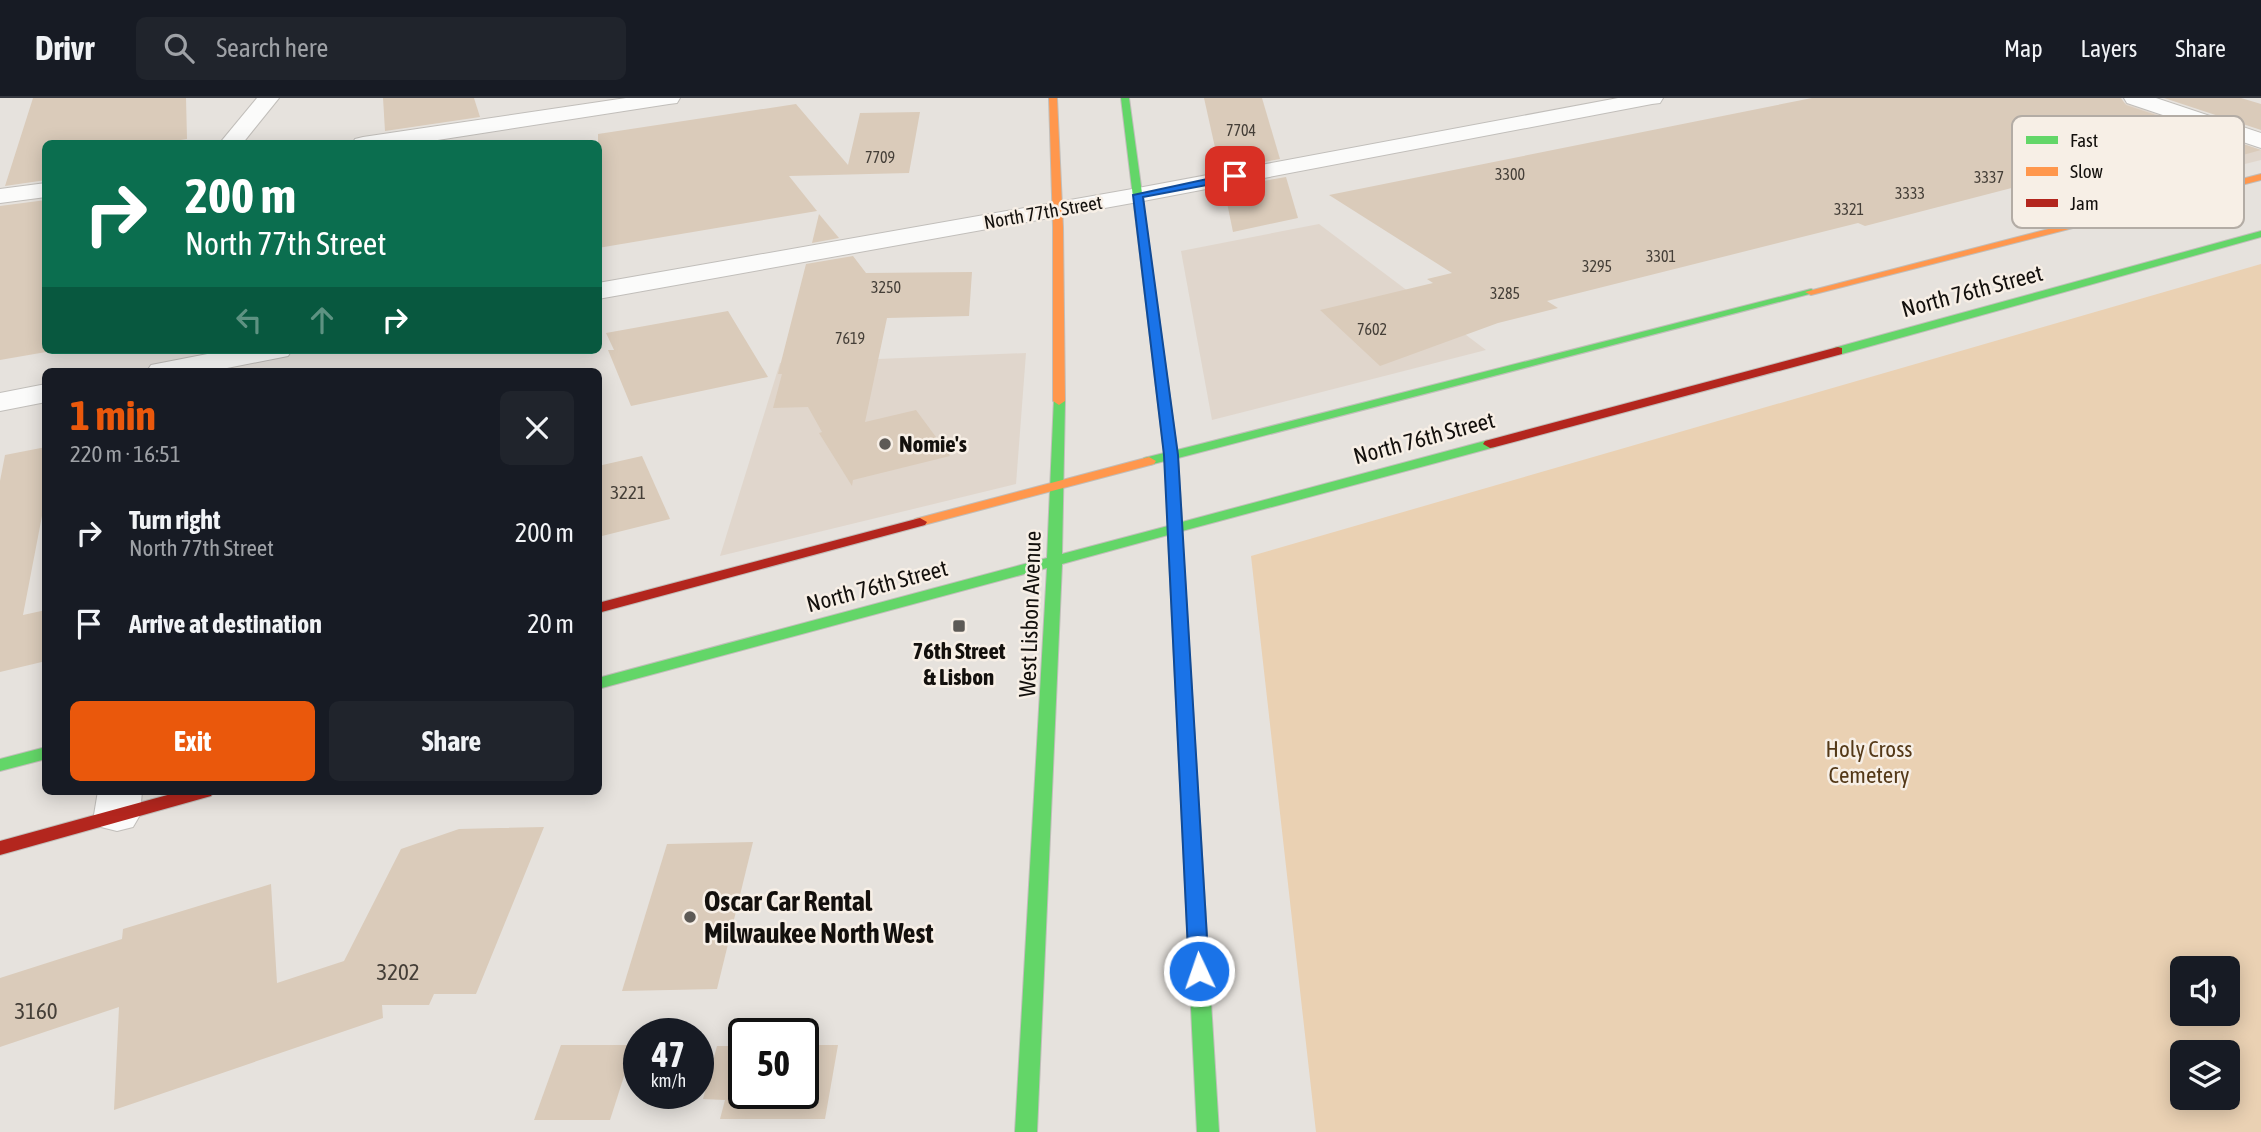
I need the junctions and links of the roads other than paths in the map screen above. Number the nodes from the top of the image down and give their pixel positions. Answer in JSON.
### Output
{"nodes":[{"id":1,"x":268,"y":98,"type":"edge"},
{"id":2,"x":669,"y":98,"type":"edge"},
{"id":3,"x":1053,"y":98,"type":"edge"},
{"id":4,"x":1125,"y":98,"type":"edge"},
{"id":5,"x":1652,"y":98,"type":"edge"},
{"id":6,"x":2135,"y":98,"type":"edge"},
{"id":7,"x":2188,"y":116,"type":"edge"},
{"id":8,"x":2244,"y":135,"type":"edge"},
{"id":9,"x":233,"y":140,"type":"edge"},
{"id":10,"x":390,"y":140,"type":"edge"},
{"id":11,"x":2261,"y":141,"type":"edge"},
{"id":12,"x":2261,"y":177,"type":"edge"},
{"id":13,"x":2244,"y":181,"type":"edge"},
{"id":14,"x":42,"y":191,"type":"edge"},
{"id":15,"x":1138,"y":195,"type":"junction"},
{"id":16,"x":0,"y":196,"type":"edge"},
{"id":17,"x":1059,"y":209,"type":"junction"},
{"id":18,"x":2061,"y":228,"type":"edge"},
{"id":19,"x":2261,"y":234,"type":"edge"},
{"id":20,"x":602,"y":290,"type":"edge"},
{"id":21,"x":255,"y":354,"type":"edge"},
{"id":22,"x":178,"y":368,"type":"edge"},
{"id":23,"x":42,"y":394,"type":"edge"},
{"id":24,"x":0,"y":402,"type":"edge"},
{"id":25,"x":1171,"y":455,"type":"junction"},
{"id":26,"x":1058,"y":485,"type":"junction"},
{"id":27,"x":1175,"y":529,"type":"junction"},
{"id":28,"x":1054,"y":562,"type":"junction"},
{"id":29,"x":602,"y":607,"type":"edge"},
{"id":30,"x":602,"y":683,"type":"edge"},
{"id":31,"x":42,"y":754,"type":"edge"},
{"id":32,"x":0,"y":765,"type":"edge"},
{"id":33,"x":176,"y":795,"type":"edge"},
{"id":34,"x":118,"y":803,"type":"edge"},
{"id":35,"x":0,"y":848,"type":"edge"},
{"id":36,"x":1026,"y":1132,"type":"edge"},
{"id":37,"x":1208,"y":1132,"type":"edge"}],
"edges":[{"from":1,"to":9,"type":"street"},
{"from":2,"to":10,"type":"street"},
{"from":3,"to":17,"type":"main road","name":"West Lisbon Avenue"},
{"from":4,"to":15,"type":"main road"},
{"from":5,"to":15,"type":"street","name":"North 77th Street"},
{"from":6,"to":7,"type":"street"},
{"from":8,"to":11,"type":"street"},
{"from":12,"to":13,"type":"main road","name":"North 76th Street"},
{"from":14,"to":16,"type":"street"},
{"from":15,"to":17,"type":"street","name":"North 77th Street"},
{"from":15,"to":25,"type":"main road"},
{"from":17,"to":20,"type":"street","name":"North 77th Street"},
{"from":17,"to":26,"type":"main road","name":"West Lisbon Avenue"},
{"from":18,"to":25,"type":"main road","name":"North 76th Street"},
{"from":19,"to":27,"type":"main road","name":"North 76th Street"},
{"from":21,"to":22,"type":"street"},
{"from":23,"to":24,"type":"street"},
{"from":25,"to":26,"type":"main road","name":"North 76th Street"},
{"from":25,"to":27,"type":"main road"},
{"from":26,"to":28,"type":"main road","name":"West Lisbon Avenue"},
{"from":26,"to":29,"type":"main road","name":"North 76th Street"},
{"from":27,"to":28,"type":"main road","name":"North 76th Street"},
{"from":27,"to":37,"type":"main road"},
{"from":28,"to":30,"type":"main road","name":"North 76th Street"},
{"from":28,"to":36,"type":"main road","name":"West Lisbon Avenue"},
{"from":31,"to":32,"type":"main road"},
{"from":33,"to":34,"type":"main road"},
{"from":34,"to":35,"type":"main road"}]}
